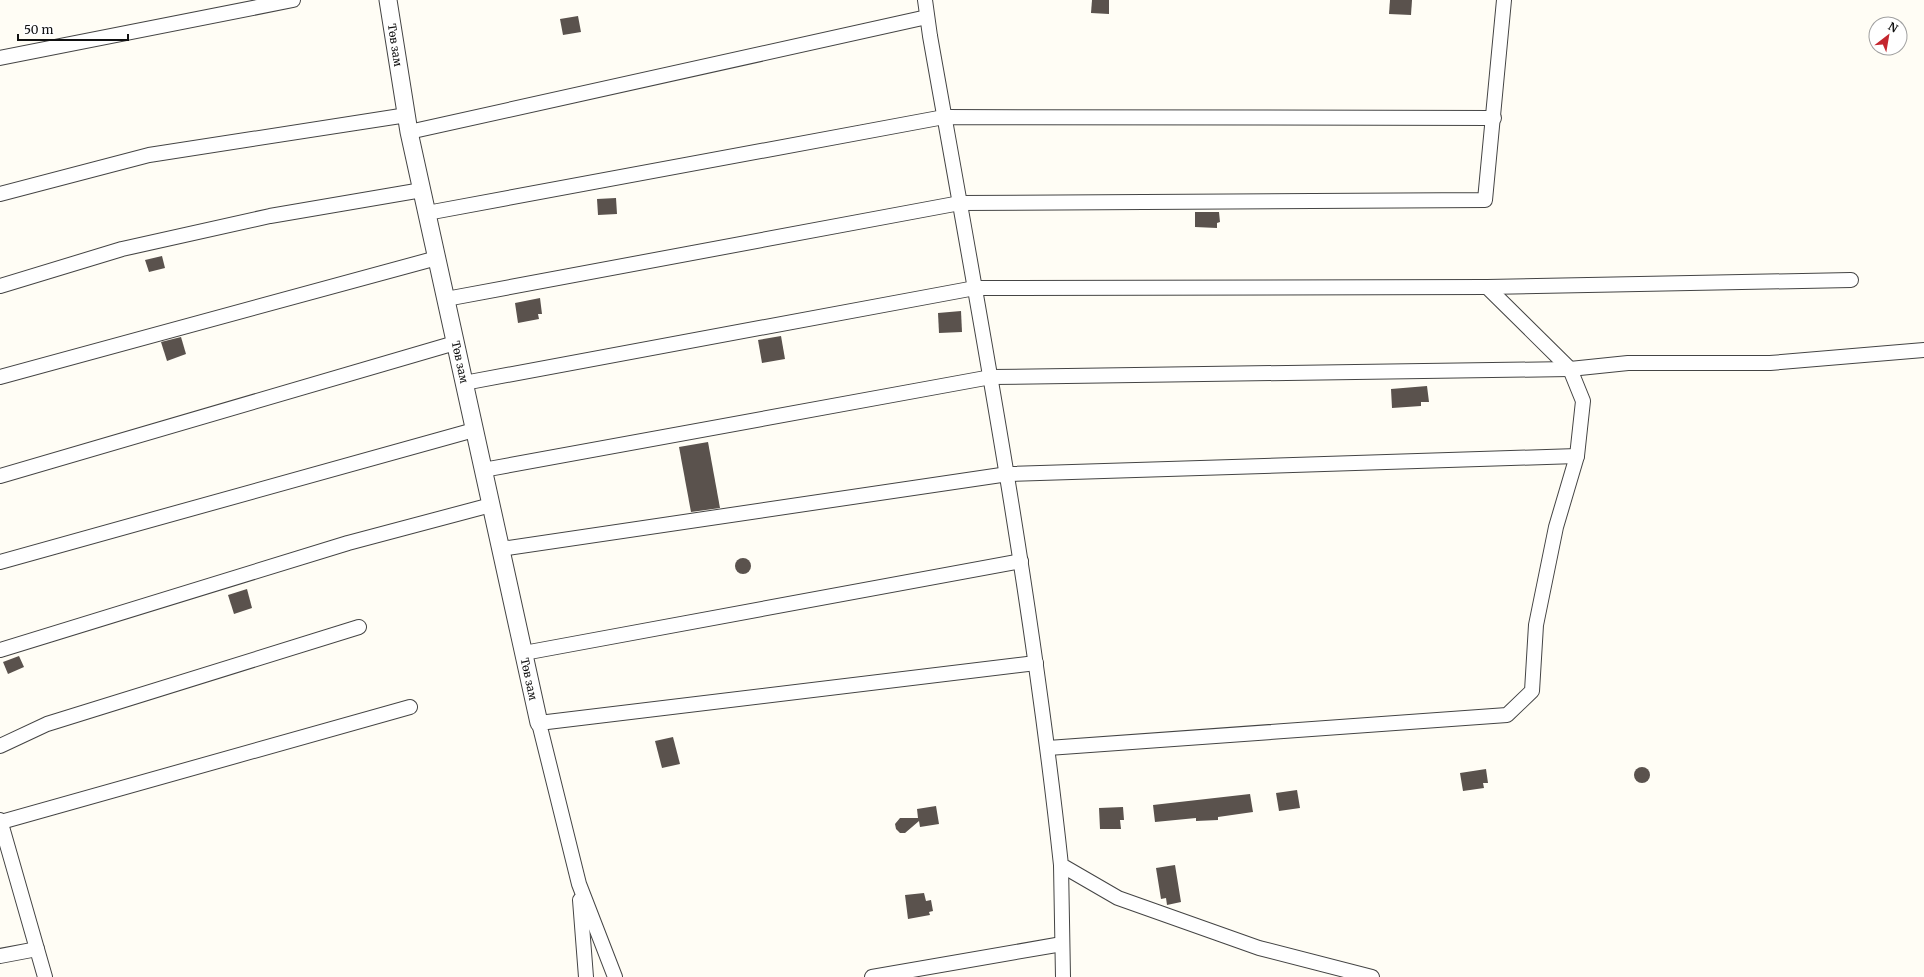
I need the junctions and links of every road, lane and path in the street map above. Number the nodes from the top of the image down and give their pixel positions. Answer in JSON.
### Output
{"nodes":[{"id":1,"x":293,"y":0,"type":"edge"},
{"id":2,"x":388,"y":0,"type":"edge"},
{"id":3,"x":926,"y":0,"type":"edge"},
{"id":4,"x":1504,"y":0,"type":"edge"},
{"id":5,"x":927,"y":17,"type":"junction"},
{"id":6,"x":0,"y":58,"type":"edge"},
{"id":7,"x":407,"y":115,"type":"junction"},
{"id":8,"x":944,"y":117,"type":"junction"},
{"id":9,"x":1494,"y":118,"type":"junction"},
{"id":10,"x":409,"y":132,"type":"junction"},
{"id":11,"x":422,"y":190,"type":"junction"},
{"id":12,"x":0,"y":194,"type":"edge"},
{"id":13,"x":960,"y":203,"type":"junction"},
{"id":14,"x":427,"y":213,"type":"junction"},
{"id":15,"x":437,"y":258,"type":"junction"},
{"id":16,"x":1851,"y":280,"type":"dead end"},
{"id":17,"x":0,"y":286,"type":"edge"},
{"id":18,"x":1487,"y":287,"type":"junction"},
{"id":19,"x":975,"y":288,"type":"junction"},
{"id":20,"x":446,"y":300,"type":"junction"},
{"id":21,"x":455,"y":342,"type":"junction"},
{"id":22,"x":1924,"y":350,"type":"edge"},
{"id":23,"x":1570,"y":369,"type":"junction"},
{"id":24,"x":0,"y":377,"type":"edge"},
{"id":25,"x":991,"y":377,"type":"junction"},
{"id":26,"x":464,"y":383,"type":"junction"},
{"id":27,"x":474,"y":430,"type":"junction"},
{"id":28,"x":1577,"y":456,"type":"junction"},
{"id":29,"x":483,"y":470,"type":"junction"},
{"id":30,"x":1008,"y":474,"type":"junction"},
{"id":31,"x":0,"y":476,"type":"edge"},
{"id":32,"x":491,"y":505,"type":"junction"},
{"id":33,"x":501,"y":549,"type":"junction"},
{"id":34,"x":1021,"y":561,"type":"junction"},
{"id":35,"x":0,"y":562,"type":"edge"},
{"id":36,"x":359,"y":627,"type":"dead end"},
{"id":37,"x":0,"y":650,"type":"edge"},
{"id":38,"x":524,"y":653,"type":"junction"},
{"id":39,"x":1036,"y":663,"type":"junction"},
{"id":40,"x":410,"y":707,"type":"dead end"},
{"id":41,"x":539,"y":723,"type":"junction"},
{"id":42,"x":0,"y":746,"type":"edge"},
{"id":43,"x":1048,"y":748,"type":"junction"},
{"id":44,"x":0,"y":821,"type":"edge"},
{"id":45,"x":1060,"y":866,"type":"junction"},
{"id":46,"x":579,"y":884,"type":"junction"},
{"id":47,"x":1062,"y":944,"type":"junction"},
{"id":48,"x":37,"y":949,"type":"junction"},
{"id":49,"x":0,"y":956,"type":"edge"},
{"id":50,"x":1359,"y":975,"type":"edge"},
{"id":51,"x":45,"y":977,"type":"edge"},
{"id":52,"x":586,"y":977,"type":"edge"},
{"id":53,"x":614,"y":977,"type":"edge"},
{"id":54,"x":872,"y":977,"type":"edge"},
{"id":55,"x":1063,"y":977,"type":"edge"},
{"id":56,"x":1372,"y":977,"type":"edge"}],
"edges":[{"from":1,"to":6,"type":"street"},
{"from":2,"to":7,"type":"street","name":"Төв зам"},
{"from":3,"to":5,"type":"street"},
{"from":4,"to":9,"type":"street"},
{"from":5,"to":8,"type":"street"},
{"from":5,"to":10,"type":"street"},
{"from":7,"to":10,"type":"street","name":"Төв зам"},
{"from":7,"to":12,"type":"street"},
{"from":8,"to":9,"type":"street"},
{"from":8,"to":13,"type":"street"},
{"from":8,"to":14,"type":"street"},
{"from":9,"to":13,"type":"street"},
{"from":10,"to":11,"type":"street","name":"Төв зам"},
{"from":11,"to":14,"type":"street","name":"Төв зам"},
{"from":11,"to":17,"type":"street"},
{"from":13,"to":19,"type":"street"},
{"from":13,"to":20,"type":"street"},
{"from":14,"to":15,"type":"street","name":"Төв зам"},
{"from":15,"to":20,"type":"street","name":"Төв зам"},
{"from":15,"to":24,"type":"street"},
{"from":16,"to":18,"type":"street"},
{"from":18,"to":19,"type":"street"},
{"from":18,"to":23,"type":"street"},
{"from":19,"to":25,"type":"street"},
{"from":19,"to":26,"type":"street"},
{"from":20,"to":21,"type":"street","name":"Төв зам"},
{"from":21,"to":26,"type":"street","name":"Төв зам"},
{"from":21,"to":31,"type":"street"},
{"from":22,"to":23,"type":"street"},
{"from":23,"to":25,"type":"street"},
{"from":23,"to":28,"type":"street"},
{"from":25,"to":29,"type":"street"},
{"from":25,"to":30,"type":"street"},
{"from":26,"to":27,"type":"street","name":"Төв зам"},
{"from":27,"to":29,"type":"street","name":"Төв зам"},
{"from":27,"to":35,"type":"street"},
{"from":28,"to":30,"type":"street"},
{"from":28,"to":43,"type":"street"},
{"from":29,"to":32,"type":"street","name":"Төв зам"},
{"from":30,"to":33,"type":"street"},
{"from":30,"to":34,"type":"street"},
{"from":32,"to":33,"type":"street","name":"Төв зам"},
{"from":32,"to":37,"type":"street"},
{"from":33,"to":38,"type":"street","name":"Төв зам"},
{"from":34,"to":38,"type":"street"},
{"from":34,"to":39,"type":"street"},
{"from":36,"to":42,"type":"street"},
{"from":38,"to":41,"type":"street","name":"Төв зам"},
{"from":39,"to":41,"type":"street"},
{"from":39,"to":43,"type":"street"},
{"from":40,"to":44,"type":"street"},
{"from":41,"to":46,"type":"street"},
{"from":43,"to":45,"type":"street"},
{"from":44,"to":48,"type":"street"},
{"from":45,"to":47,"type":"street"},
{"from":45,"to":50,"type":"street"},
{"from":46,"to":52,"type":"street"},
{"from":46,"to":53,"type":"street"},
{"from":47,"to":54,"type":"street"},
{"from":47,"to":55,"type":"street"},
{"from":48,"to":49,"type":"street"},
{"from":48,"to":51,"type":"street"},
{"from":50,"to":56,"type":"street"}]}
